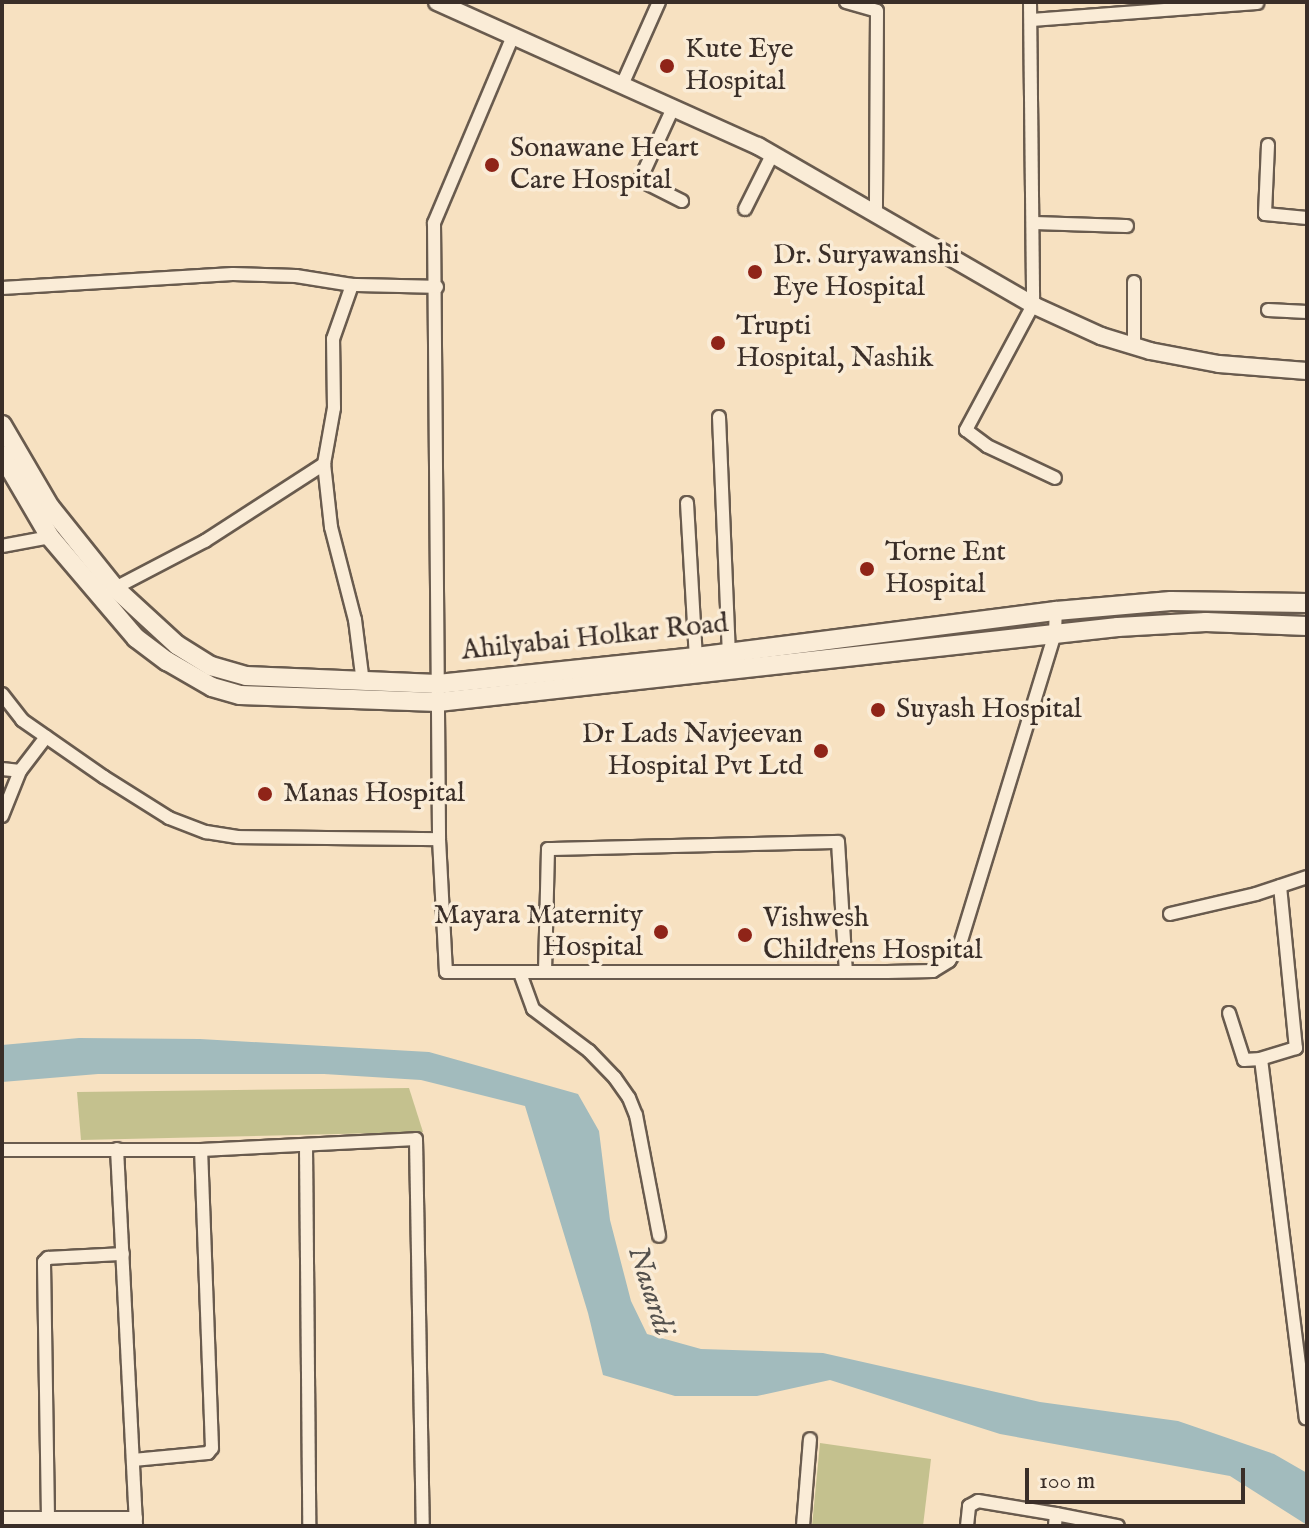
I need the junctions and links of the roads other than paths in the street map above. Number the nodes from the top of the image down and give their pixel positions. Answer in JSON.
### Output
{"nodes":[{"id":1,"x":659,"y":2,"type":"edge"},
{"id":2,"x":846,"y":2,"type":"edge"},
{"id":3,"x":1030,"y":2,"type":"edge"},
{"id":4,"x":1257,"y":3,"type":"edge"},
{"id":5,"x":447,"y":4,"type":"edge"},
{"id":6,"x":1031,"y":20,"type":"junction"},
{"id":7,"x":513,"y":36,"type":"junction"},
{"id":8,"x":622,"y":85,"type":"junction"},
{"id":9,"x":673,"y":108,"type":"junction"},
{"id":10,"x":1268,"y":145,"type":"dead end"},
{"id":11,"x":772,"y":155,"type":"junction"},
{"id":12,"x":682,"y":201,"type":"dead end"},
{"id":13,"x":745,"y":209,"type":"dead end"},
{"id":14,"x":876,"y":214,"type":"junction"},
{"id":15,"x":1307,"y":218,"type":"edge"},
{"id":16,"x":1033,"y":223,"type":"junction"},
{"id":17,"x":1127,"y":226,"type":"dead end"},
{"id":18,"x":1134,"y":282,"type":"dead end"},
{"id":19,"x":352,"y":285,"type":"junction"},
{"id":20,"x":437,"y":287,"type":"junction"},
{"id":21,"x":2,"y":288,"type":"edge"},
{"id":22,"x":1033,"y":305,"type":"junction"},
{"id":23,"x":1268,"y":310,"type":"dead end"},
{"id":24,"x":1307,"y":312,"type":"edge"},
{"id":25,"x":1134,"y":346,"type":"junction"},
{"id":26,"x":1307,"y":371,"type":"edge"},
{"id":27,"x":719,"y":417,"type":"dead end"},
{"id":28,"x":2,"y":425,"type":"edge"},
{"id":29,"x":2,"y":455,"type":"edge"},
{"id":30,"x":324,"y":464,"type":"junction"},
{"id":31,"x":1055,"y":478,"type":"dead end"},
{"id":32,"x":687,"y":503,"type":"dead end"},
{"id":33,"x":50,"y":537,"type":"junction"},
{"id":34,"x":2,"y":546,"type":"edge"},
{"id":35,"x":115,"y":588,"type":"junction"},
{"id":36,"x":1307,"y":603,"type":"edge"},
{"id":37,"x":1056,"y":611,"type":"junction"},
{"id":38,"x":1307,"y":626,"type":"edge"},
{"id":39,"x":1055,"y":634,"type":"junction"},
{"id":40,"x":729,"y":652,"type":"junction"},
{"id":41,"x":696,"y":657,"type":"junction"},
{"id":42,"x":363,"y":683,"type":"junction"},
{"id":43,"x":438,"y":693,"type":"junction"},
{"id":44,"x":2,"y":694,"type":"edge"},
{"id":45,"x":46,"y":737,"type":"junction"},
{"id":46,"x":2,"y":769,"type":"edge"},
{"id":47,"x":20,"y":771,"type":"junction"},
{"id":48,"x":2,"y":816,"type":"edge"},
{"id":49,"x":439,"y":839,"type":"junction"},
{"id":50,"x":1307,"y":877,"type":"edge"},
{"id":51,"x":1280,"y":886,"type":"junction"},
{"id":52,"x":1170,"y":914,"type":"dead end"},
{"id":53,"x":545,"y":972,"type":"junction"},
{"id":54,"x":846,"y":972,"type":"junction"},
{"id":55,"x":520,"y":973,"type":"junction"},
{"id":56,"x":1229,"y":1013,"type":"dead end"},
{"id":57,"x":1301,"y":1047,"type":"edge"},
{"id":58,"x":1261,"y":1059,"type":"junction"},
{"id":59,"x":306,"y":1146,"type":"junction"},
{"id":60,"x":117,"y":1149,"type":"junction"},
{"id":61,"x":2,"y":1150,"type":"edge"},
{"id":62,"x":201,"y":1150,"type":"junction"},
{"id":63,"x":659,"y":1236,"type":"dead end"},
{"id":64,"x":123,"y":1254,"type":"junction"},
{"id":65,"x":1306,"y":1418,"type":"edge"},
{"id":66,"x":810,"y":1439,"type":"dead end"},
{"id":67,"x":133,"y":1460,"type":"junction"},
{"id":68,"x":2,"y":1518,"type":"edge"},
{"id":69,"x":48,"y":1518,"type":"junction"},
{"id":70,"x":1056,"y":1520,"type":"edge"},
{"id":71,"x":136,"y":1522,"type":"edge"},
{"id":72,"x":309,"y":1526,"type":"edge"},
{"id":73,"x":423,"y":1526,"type":"edge"},
{"id":74,"x":803,"y":1526,"type":"edge"},
{"id":75,"x":967,"y":1526,"type":"edge"},
{"id":76,"x":1118,"y":1526,"type":"edge"}],
"edges":[{"from":1,"to":8,"type":"street"},
{"from":2,"to":14,"type":"street"},
{"from":3,"to":6,"type":"street"},
{"from":4,"to":6,"type":"street"},
{"from":5,"to":7,"type":"street"},
{"from":6,"to":16,"type":"street"},
{"from":7,"to":8,"type":"street"},
{"from":7,"to":20,"type":"street"},
{"from":8,"to":9,"type":"street"},
{"from":9,"to":11,"type":"street"},
{"from":9,"to":12,"type":"street"},
{"from":10,"to":15,"type":"street"},
{"from":11,"to":13,"type":"street"},
{"from":11,"to":14,"type":"street"},
{"from":14,"to":22,"type":"street"},
{"from":16,"to":17,"type":"street"},
{"from":16,"to":22,"type":"street"},
{"from":18,"to":25,"type":"street"},
{"from":19,"to":20,"type":"street"},
{"from":19,"to":21,"type":"street"},
{"from":19,"to":30,"type":"street"},
{"from":20,"to":43,"type":"street"},
{"from":22,"to":25,"type":"street"},
{"from":22,"to":31,"type":"street"},
{"from":23,"to":24,"type":"street"},
{"from":25,"to":26,"type":"street"},
{"from":27,"to":40,"type":"street"},
{"from":28,"to":35,"type":"main road","name":"Ahilyabai Holkar Road"},
{"from":29,"to":33,"type":"main road","name":"Ahilyabai Holkar Road"},
{"from":30,"to":35,"type":"street"},
{"from":30,"to":42,"type":"street"},
{"from":32,"to":41,"type":"street"},
{"from":33,"to":34,"type":"street"},
{"from":33,"to":43,"type":"main road","name":"Ahilyabai Holkar Road"},
{"from":35,"to":42,"type":"main road","name":"Ahilyabai Holkar Road"},
{"from":36,"to":37,"type":"main road","name":"Ahilyabai Holkar Road"},
{"from":37,"to":39,"type":"street"},
{"from":37,"to":40,"type":"main road","name":"Ahilyabai Holkar Road"},
{"from":38,"to":39,"type":"main road","name":"Ahilyabai Holkar Road"},
{"from":39,"to":43,"type":"main road","name":"Ahilyabai Holkar Road"},
{"from":39,"to":54,"type":"street"},
{"from":40,"to":41,"type":"main road","name":"Ahilyabai Holkar Road"},
{"from":41,"to":43,"type":"main road","name":"Ahilyabai Holkar Road"},
{"from":42,"to":43,"type":"main road","name":"Ahilyabai Holkar Road"},
{"from":43,"to":49,"type":"street"},
{"from":44,"to":45,"type":"street"},
{"from":45,"to":47,"type":"street"},
{"from":45,"to":49,"type":"street"},
{"from":46,"to":47,"type":"street"},
{"from":47,"to":48,"type":"street"},
{"from":49,"to":55,"type":"street"},
{"from":50,"to":51,"type":"street"},
{"from":51,"to":52,"type":"street"},
{"from":51,"to":57,"type":"street"},
{"from":53,"to":54,"type":"street"},
{"from":53,"to":54,"type":"street"},
{"from":53,"to":55,"type":"street"},
{"from":55,"to":63,"type":"street"},
{"from":56,"to":58,"type":"street"},
{"from":57,"to":58,"type":"street"},
{"from":58,"to":65,"type":"street"},
{"from":59,"to":62,"type":"street"},
{"from":59,"to":72,"type":"street"},
{"from":59,"to":73,"type":"street"},
{"from":60,"to":61,"type":"street"},
{"from":60,"to":62,"type":"street"},
{"from":60,"to":64,"type":"street"},
{"from":62,"to":67,"type":"street"},
{"from":64,"to":67,"type":"street"},
{"from":64,"to":69,"type":"street"},
{"from":66,"to":74,"type":"street"},
{"from":67,"to":71,"type":"street"},
{"from":68,"to":69,"type":"street"},
{"from":69,"to":71,"type":"street"},
{"from":70,"to":75,"type":"street"},
{"from":70,"to":76,"type":"street"}]}
